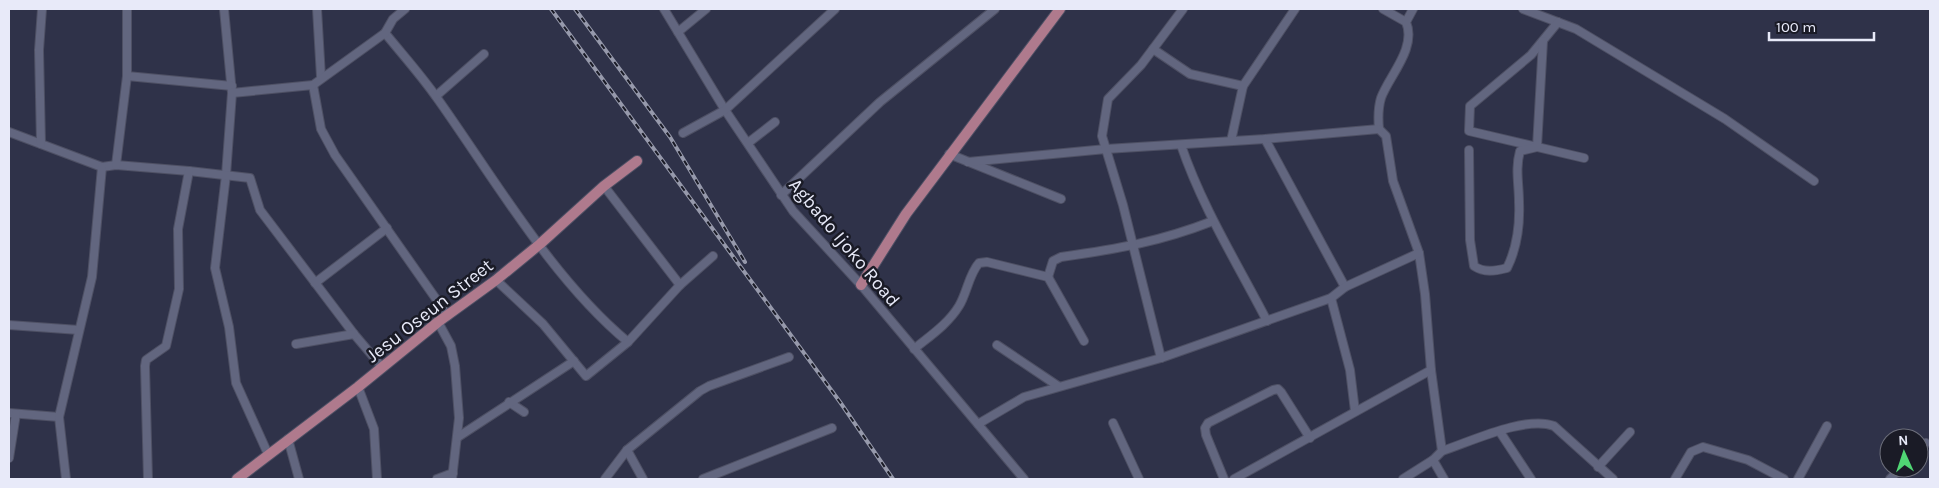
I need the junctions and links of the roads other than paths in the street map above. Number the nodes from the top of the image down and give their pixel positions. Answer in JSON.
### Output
{"nodes":[{"id":1,"x":42,"y":9,"type":"edge"},
{"id":2,"x":127,"y":9,"type":"edge"},
{"id":3,"x":224,"y":9,"type":"edge"},
{"id":4,"x":317,"y":9,"type":"edge"},
{"id":5,"x":405,"y":9,"type":"edge"},
{"id":6,"x":664,"y":9,"type":"edge"},
{"id":7,"x":706,"y":9,"type":"edge"},
{"id":8,"x":835,"y":9,"type":"edge"},
{"id":9,"x":996,"y":9,"type":"edge"},
{"id":10,"x":1060,"y":9,"type":"edge"},
{"id":11,"x":1183,"y":9,"type":"edge"},
{"id":12,"x":1295,"y":9,"type":"edge"},
{"id":13,"x":1383,"y":9,"type":"edge"},
{"id":14,"x":1413,"y":9,"type":"edge"},
{"id":15,"x":1523,"y":9,"type":"edge"},
{"id":16,"x":1406,"y":22,"type":"junction"},
{"id":17,"x":1558,"y":22,"type":"junction"},
{"id":18,"x":678,"y":32,"type":"junction"},
{"id":19,"x":385,"y":33,"type":"junction"},
{"id":20,"x":1543,"y":41,"type":"junction"},
{"id":21,"x":1152,"y":49,"type":"junction"},
{"id":22,"x":484,"y":54,"type":"dead end"},
{"id":23,"x":127,"y":76,"type":"junction"},
{"id":24,"x":321,"y":77,"type":"junction"},
{"id":25,"x":312,"y":85,"type":"junction"},
{"id":26,"x":1243,"y":86,"type":"junction"},
{"id":27,"x":232,"y":90,"type":"junction"},
{"id":28,"x":436,"y":96,"type":"junction"},
{"id":29,"x":725,"y":110,"type":"junction"},
{"id":30,"x":775,"y":122,"type":"dead end"},
{"id":31,"x":1379,"y":129,"type":"junction"},
{"id":32,"x":9,"y":132,"type":"edge"},
{"id":33,"x":683,"y":133,"type":"dead end"},
{"id":34,"x":1265,"y":139,"type":"junction"},
{"id":35,"x":1231,"y":141,"type":"junction"},
{"id":36,"x":748,"y":143,"type":"junction"},
{"id":37,"x":41,"y":144,"type":"junction"},
{"id":38,"x":1181,"y":145,"type":"junction"},
{"id":39,"x":1537,"y":147,"type":"junction"},
{"id":40,"x":1106,"y":149,"type":"junction"},
{"id":41,"x":1469,"y":150,"type":"dead end"},
{"id":42,"x":949,"y":154,"type":"junction"},
{"id":43,"x":1584,"y":158,"type":"dead end"},
{"id":44,"x":637,"y":161,"type":"dead end"},
{"id":45,"x":968,"y":162,"type":"junction"},
{"id":46,"x":116,"y":165,"type":"junction"},
{"id":47,"x":102,"y":167,"type":"junction"},
{"id":48,"x":189,"y":171,"type":"junction"},
{"id":49,"x":226,"y":176,"type":"junction"},
{"id":50,"x":1814,"y":181,"type":"dead end"},
{"id":51,"x":604,"y":186,"type":"junction"},
{"id":52,"x":782,"y":195,"type":"junction"},
{"id":53,"x":1060,"y":199,"type":"dead end"},
{"id":54,"x":1213,"y":221,"type":"junction"},
{"id":55,"x":387,"y":228,"type":"junction"},
{"id":56,"x":540,"y":244,"type":"junction"},
{"id":57,"x":1132,"y":247,"type":"junction"},
{"id":58,"x":1419,"y":253,"type":"junction"},
{"id":59,"x":713,"y":256,"type":"dead end"},
{"id":60,"x":1048,"y":277,"type":"junction"},
{"id":61,"x":496,"y":280,"type":"junction"},
{"id":62,"x":315,"y":283,"type":"junction"},
{"id":63,"x":680,"y":285,"type":"junction"},
{"id":64,"x":861,"y":285,"type":"junction"},
{"id":65,"x":1345,"y":287,"type":"junction"},
{"id":66,"x":1331,"y":298,"type":"junction"},
{"id":67,"x":448,"y":316,"type":"junction"},
{"id":68,"x":1267,"y":321,"type":"junction"},
{"id":69,"x":438,"y":322,"type":"junction"},
{"id":70,"x":9,"y":325,"type":"edge"},
{"id":71,"x":79,"y":330,"type":"junction"},
{"id":72,"x":354,"y":334,"type":"junction"},
{"id":73,"x":1084,"y":341,"type":"dead end"},
{"id":74,"x":628,"y":342,"type":"junction"},
{"id":75,"x":296,"y":344,"type":"dead end"},
{"id":76,"x":997,"y":345,"type":"dead end"},
{"id":77,"x":914,"y":350,"type":"junction"},
{"id":78,"x":789,"y":358,"type":"dead end"},
{"id":79,"x":1161,"y":358,"type":"junction"},
{"id":80,"x":574,"y":361,"type":"junction"},
{"id":81,"x":382,"y":367,"type":"junction"},
{"id":82,"x":1431,"y":370,"type":"junction"},
{"id":83,"x":1058,"y":386,"type":"junction"},
{"id":84,"x":358,"y":387,"type":"junction"},
{"id":85,"x":509,"y":402,"type":"junction"},
{"id":86,"x":1355,"y":410,"type":"junction"},
{"id":87,"x":524,"y":412,"type":"dead end"},
{"id":88,"x":12,"y":413,"type":"edge"},
{"id":89,"x":60,"y":418,"type":"junction"},
{"id":90,"x":1113,"y":423,"type":"dead end"},
{"id":91,"x":978,"y":424,"type":"junction"},
{"id":92,"x":1827,"y":426,"type":"dead end"},
{"id":93,"x":832,"y":428,"type":"dead end"},
{"id":94,"x":1500,"y":432,"type":"junction"},
{"id":95,"x":1630,"y":432,"type":"dead end"},
{"id":96,"x":458,"y":436,"type":"junction"},
{"id":97,"x":1310,"y":438,"type":"junction"},
{"id":98,"x":288,"y":439,"type":"junction"},
{"id":99,"x":627,"y":450,"type":"junction"},
{"id":100,"x":1442,"y":452,"type":"junction"},
{"id":101,"x":268,"y":454,"type":"junction"},
{"id":102,"x":9,"y":458,"type":"edge"},
{"id":103,"x":1433,"y":460,"type":"junction"},
{"id":104,"x":1598,"y":468,"type":"junction"},
{"id":105,"x":452,"y":476,"type":"edge"},
{"id":106,"x":66,"y":479,"type":"edge"},
{"id":107,"x":148,"y":479,"type":"edge"},
{"id":108,"x":237,"y":479,"type":"edge"},
{"id":109,"x":299,"y":479,"type":"edge"},
{"id":110,"x":378,"y":479,"type":"edge"},
{"id":111,"x":438,"y":479,"type":"edge"},
{"id":112,"x":605,"y":479,"type":"edge"},
{"id":113,"x":642,"y":479,"type":"edge"},
{"id":114,"x":703,"y":479,"type":"edge"},
{"id":115,"x":1024,"y":479,"type":"edge"},
{"id":116,"x":1140,"y":479,"type":"edge"},
{"id":117,"x":1224,"y":479,"type":"edge"},
{"id":118,"x":1234,"y":479,"type":"edge"},
{"id":119,"x":1403,"y":479,"type":"edge"},
{"id":120,"x":1444,"y":479,"type":"edge"},
{"id":121,"x":1530,"y":479,"type":"edge"},
{"id":122,"x":1613,"y":479,"type":"edge"},
{"id":123,"x":1675,"y":479,"type":"edge"},
{"id":124,"x":1784,"y":479,"type":"edge"},
{"id":125,"x":1798,"y":479,"type":"edge"}],
"edges":[{"from":1,"to":37,"type":"street"},
{"from":2,"to":23,"type":"street"},
{"from":3,"to":27,"type":"street"},
{"from":4,"to":24,"type":"street"},
{"from":5,"to":19,"type":"street"},
{"from":6,"to":18,"type":"street","name":"Agbado Ijoko Road"},
{"from":7,"to":18,"type":"street"},
{"from":8,"to":29,"type":"street"},
{"from":9,"to":52,"type":"street"},
{"from":10,"to":42,"type":"main road"},
{"from":11,"to":21,"type":"street"},
{"from":12,"to":26,"type":"street"},
{"from":13,"to":16,"type":"street"},
{"from":14,"to":16,"type":"street"},
{"from":15,"to":17,"type":"street"},
{"from":16,"to":31,"type":"street"},
{"from":17,"to":20,"type":"street"},
{"from":17,"to":50,"type":"street"},
{"from":18,"to":29,"type":"street","name":"Agbado Ijoko Road"},
{"from":19,"to":24,"type":"street"},
{"from":19,"to":28,"type":"street"},
{"from":20,"to":39,"type":"street"},
{"from":20,"to":39,"type":"street"},
{"from":21,"to":26,"type":"street"},
{"from":21,"to":40,"type":"street"},
{"from":22,"to":28,"type":"street"},
{"from":23,"to":27,"type":"street"},
{"from":23,"to":46,"type":"street"},
{"from":24,"to":25,"type":"street"},
{"from":25,"to":27,"type":"street"},
{"from":25,"to":55,"type":"street"},
{"from":26,"to":35,"type":"street"},
{"from":27,"to":49,"type":"street"},
{"from":28,"to":56,"type":"street"},
{"from":29,"to":33,"type":"street"},
{"from":29,"to":36,"type":"street","name":"Agbado Ijoko Road"},
{"from":30,"to":36,"type":"street"},
{"from":31,"to":34,"type":"street"},
{"from":31,"to":58,"type":"street"},
{"from":32,"to":37,"type":"street"},
{"from":34,"to":35,"type":"street"},
{"from":34,"to":65,"type":"street"},
{"from":35,"to":38,"type":"street"},
{"from":36,"to":52,"type":"street","name":"Agbado Ijoko Road"},
{"from":37,"to":47,"type":"street"},
{"from":38,"to":40,"type":"street"},
{"from":38,"to":54,"type":"street"},
{"from":39,"to":41,"type":"street"},
{"from":39,"to":43,"type":"street"},
{"from":40,"to":45,"type":"street"},
{"from":40,"to":57,"type":"street"},
{"from":42,"to":45,"type":"street"},
{"from":42,"to":64,"type":"main road"},
{"from":44,"to":51,"type":"main road","name":"Jesu Oseun Street"},
{"from":45,"to":53,"type":"street"},
{"from":46,"to":47,"type":"street"},
{"from":46,"to":48,"type":"street"},
{"from":47,"to":71,"type":"street"},
{"from":48,"to":49,"type":"street"},
{"from":48,"to":107,"type":"street"},
{"from":49,"to":62,"type":"street"},
{"from":49,"to":101,"type":"street"},
{"from":51,"to":56,"type":"main road","name":"Jesu Oseun Street"},
{"from":51,"to":63,"type":"street"},
{"from":52,"to":64,"type":"street","name":"Agbado Ijoko Road"},
{"from":54,"to":57,"type":"street"},
{"from":54,"to":68,"type":"street"},
{"from":55,"to":62,"type":"street"},
{"from":55,"to":67,"type":"street"},
{"from":56,"to":61,"type":"main road","name":"Jesu Oseun Street"},
{"from":56,"to":74,"type":"street"},
{"from":57,"to":60,"type":"street"},
{"from":57,"to":79,"type":"street"},
{"from":58,"to":65,"type":"street"},
{"from":58,"to":82,"type":"street"},
{"from":59,"to":63,"type":"street"},
{"from":60,"to":73,"type":"street"},
{"from":60,"to":77,"type":"street"},
{"from":61,"to":67,"type":"main road","name":"Jesu Oseun Street"},
{"from":61,"to":80,"type":"street"},
{"from":62,"to":72,"type":"street"},
{"from":63,"to":74,"type":"street"},
{"from":64,"to":77,"type":"street","name":"Agbado Ijoko Road"},
{"from":65,"to":66,"type":"street"},
{"from":66,"to":68,"type":"street"},
{"from":66,"to":86,"type":"street"},
{"from":67,"to":69,"type":"main road","name":"Jesu Oseun Street"},
{"from":68,"to":79,"type":"street"},
{"from":69,"to":81,"type":"main road","name":"Jesu Oseun Street"},
{"from":69,"to":96,"type":"street"},
{"from":70,"to":71,"type":"street"},
{"from":71,"to":89,"type":"street"},
{"from":72,"to":75,"type":"street"},
{"from":72,"to":81,"type":"street"},
{"from":74,"to":80,"type":"street"},
{"from":76,"to":83,"type":"street"},
{"from":77,"to":91,"type":"street","name":"Agbado Ijoko Road"},
{"from":78,"to":99,"type":"street"},
{"from":79,"to":83,"type":"street"},
{"from":80,"to":85,"type":"street"},
{"from":81,"to":84,"type":"main road","name":"Jesu Oseun Street"},
{"from":82,"to":86,"type":"street"},
{"from":82,"to":100,"type":"street"},
{"from":83,"to":91,"type":"street"},
{"from":84,"to":98,"type":"main road","name":"Jesu Oseun Street"},
{"from":84,"to":110,"type":"street"},
{"from":85,"to":87,"type":"street"},
{"from":85,"to":96,"type":"street"},
{"from":86,"to":97,"type":"street"},
{"from":88,"to":89,"type":"street"},
{"from":88,"to":102,"type":"street"},
{"from":89,"to":106,"type":"street"},
{"from":90,"to":116,"type":"street"},
{"from":91,"to":115,"type":"street","name":"Agbado Ijoko Road"},
{"from":92,"to":125,"type":"street"},
{"from":93,"to":114,"type":"street"},
{"from":94,"to":100,"type":"street"},
{"from":94,"to":104,"type":"street"},
{"from":94,"to":121,"type":"street"},
{"from":95,"to":104,"type":"street"},
{"from":96,"to":105,"type":"street"},
{"from":97,"to":117,"type":"street"},
{"from":97,"to":118,"type":"street"},
{"from":98,"to":101,"type":"main road","name":"Jesu Oseun Street"},
{"from":98,"to":109,"type":"street"},
{"from":99,"to":112,"type":"street"},
{"from":99,"to":113,"type":"street"},
{"from":100,"to":103,"type":"street"},
{"from":101,"to":108,"type":"main road","name":"Jesu Oseun Street"},
{"from":103,"to":119,"type":"street"},
{"from":103,"to":120,"type":"street"},
{"from":104,"to":122,"type":"street"},
{"from":105,"to":111,"type":"street"},
{"from":123,"to":124,"type":"street"}]}
